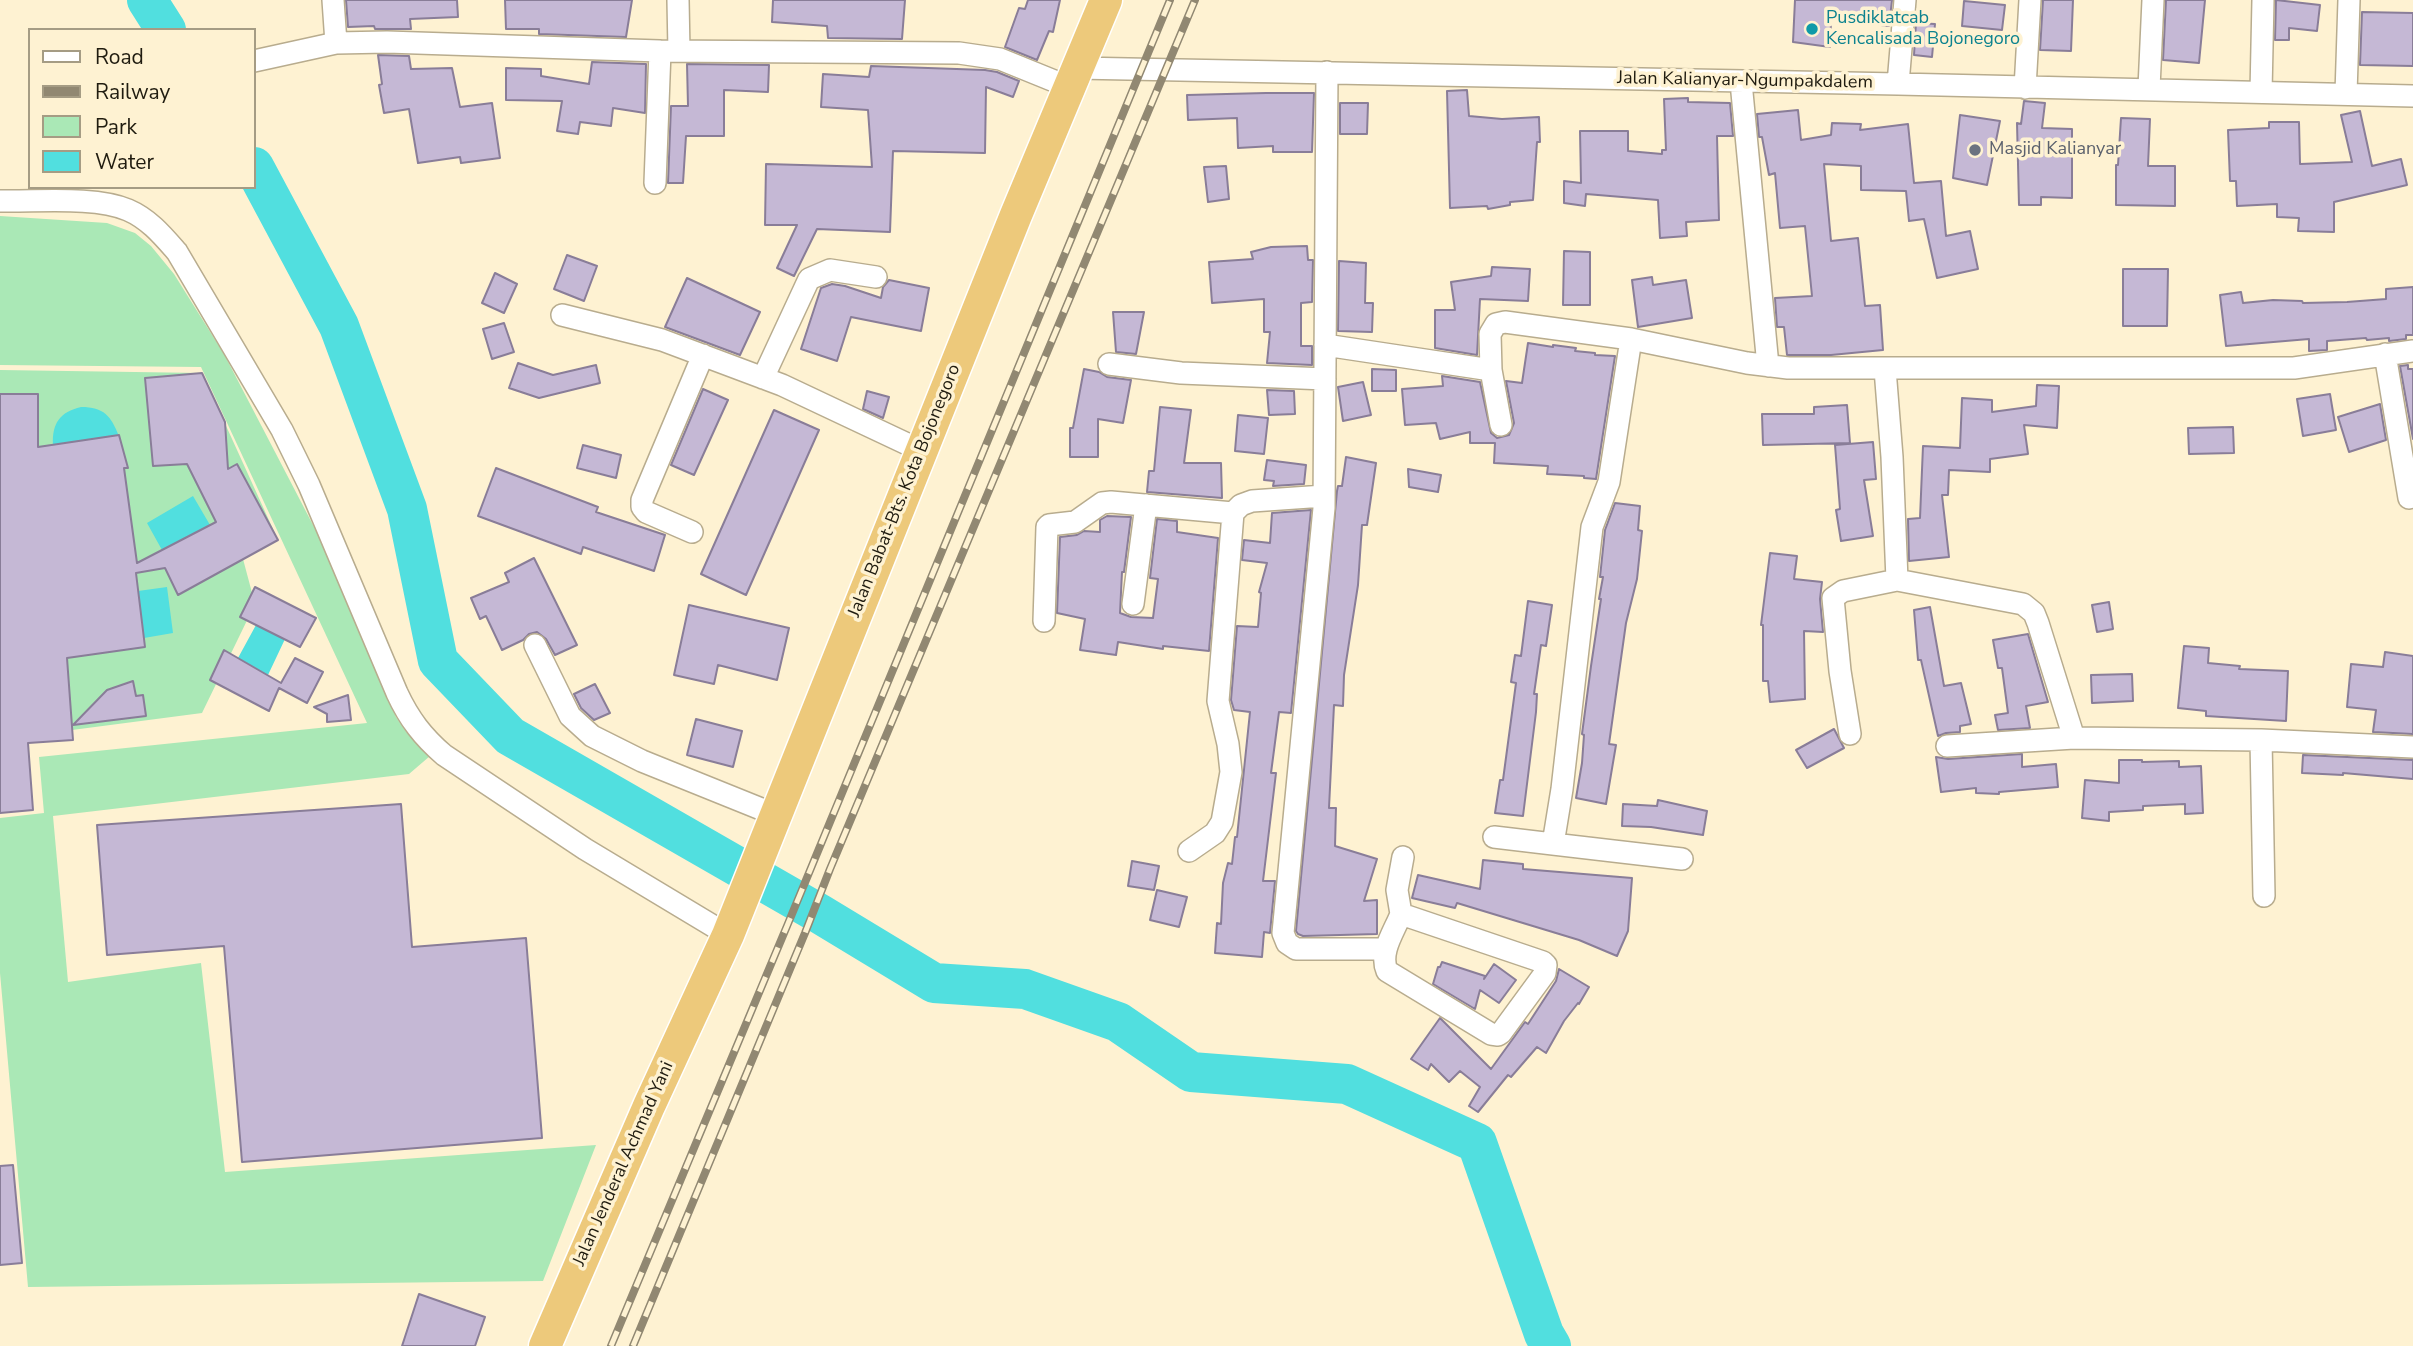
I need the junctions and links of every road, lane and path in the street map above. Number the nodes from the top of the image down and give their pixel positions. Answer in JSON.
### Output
{"nodes":[{"id":1,"x":333,"y":0,"type":"edge"},
{"id":2,"x":678,"y":0,"type":"edge"},
{"id":3,"x":1106,"y":0,"type":"edge"},
{"id":4,"x":1905,"y":0,"type":"edge"},
{"id":5,"x":2030,"y":0,"type":"edge"},
{"id":6,"x":2153,"y":0,"type":"edge"},
{"id":7,"x":2263,"y":0,"type":"edge"},
{"id":8,"x":2349,"y":0,"type":"edge"},
{"id":9,"x":336,"y":43,"type":"junction"},
{"id":10,"x":669,"y":51,"type":"junction"},
{"id":11,"x":256,"y":61,"type":"edge"},
{"id":12,"x":1327,"y":72,"type":"junction"},
{"id":13,"x":1073,"y":78,"type":"junction"},
{"id":14,"x":2261,"y":80,"type":"junction"},
{"id":15,"x":1741,"y":82,"type":"junction"},
{"id":16,"x":1898,"y":84,"type":"junction"},
{"id":17,"x":2025,"y":88,"type":"junction"},
{"id":18,"x":2149,"y":88,"type":"junction"},
{"id":19,"x":2346,"y":94,"type":"junction"},
{"id":20,"x":2413,"y":96,"type":"edge"},
{"id":21,"x":655,"y":183,"type":"dead end"},
{"id":22,"x":106,"y":195,"type":"edge"},
{"id":23,"x":0,"y":201,"type":"edge"},
{"id":24,"x":876,"y":277,"type":"dead end"},
{"id":25,"x":562,"y":315,"type":"dead end"},
{"id":26,"x":1632,"y":340,"type":"junction"},
{"id":27,"x":1325,"y":345,"type":"junction"},
{"id":28,"x":2413,"y":351,"type":"edge"},
{"id":29,"x":2385,"y":354,"type":"junction"},
{"id":30,"x":703,"y":355,"type":"junction"},
{"id":31,"x":1109,"y":364,"type":"dead end"},
{"id":32,"x":1768,"y":366,"type":"junction"},
{"id":33,"x":1885,"y":369,"type":"junction"},
{"id":34,"x":1491,"y":370,"type":"junction"},
{"id":35,"x":763,"y":378,"type":"junction"},
{"id":36,"x":1325,"y":379,"type":"junction"},
{"id":37,"x":1501,"y":425,"type":"dead end"},
{"id":38,"x":922,"y":451,"type":"junction"},
{"id":39,"x":1324,"y":496,"type":"junction"},
{"id":40,"x":2409,"y":498,"type":"dead end"},
{"id":41,"x":1146,"y":505,"type":"junction"},
{"id":42,"x":1233,"y":513,"type":"junction"},
{"id":43,"x":692,"y":532,"type":"dead end"},
{"id":44,"x":1897,"y":580,"type":"junction"},
{"id":45,"x":1133,"y":604,"type":"dead end"},
{"id":46,"x":1044,"y":621,"type":"dead end"},
{"id":47,"x":535,"y":645,"type":"dead end"},
{"id":48,"x":1850,"y":734,"type":"dead end"},
{"id":49,"x":2074,"y":738,"type":"junction"},
{"id":50,"x":2261,"y":740,"type":"junction"},
{"id":51,"x":1947,"y":746,"type":"dead end"},
{"id":52,"x":2413,"y":747,"type":"edge"},
{"id":53,"x":771,"y":829,"type":"junction"},
{"id":54,"x":1494,"y":837,"type":"dead end"},
{"id":55,"x":1553,"y":844,"type":"junction"},
{"id":56,"x":1189,"y":851,"type":"dead end"},
{"id":57,"x":1403,"y":857,"type":"dead end"},
{"id":58,"x":1682,"y":859,"type":"dead end"},
{"id":59,"x":2264,"y":896,"type":"dead end"},
{"id":60,"x":1401,"y":914,"type":"junction"},
{"id":61,"x":733,"y":924,"type":"junction"},
{"id":62,"x":1386,"y":949,"type":"junction"},
{"id":63,"x":706,"y":983,"type":"joint"},
{"id":64,"x":545,"y":1346,"type":"edge"}],
"edges":[{"from":1,"to":9,"type":"street"},
{"from":2,"to":10,"type":"street"},
{"from":3,"to":13,"type":"highway","name":"Jalan Babat-Bts. Kota Bojonegoro"},
{"from":4,"to":16,"type":"street"},
{"from":5,"to":17,"type":"street"},
{"from":6,"to":18,"type":"street"},
{"from":7,"to":14,"type":"street"},
{"from":8,"to":19,"type":"street"},
{"from":9,"to":10,"type":"street","name":"Jalan Kalianyar-Ngumpakdalem"},
{"from":9,"to":11,"type":"street","name":"Jalan Kalianyar-Ngumpakdalem"},
{"from":10,"to":13,"type":"street","name":"Jalan Kalianyar-Ngumpakdalem"},
{"from":10,"to":21,"type":"street"},
{"from":12,"to":13,"type":"street","name":"Jalan Kalianyar-Ngumpakdalem"},
{"from":12,"to":15,"type":"street","name":"Jalan Kalianyar-Ngumpakdalem"},
{"from":12,"to":27,"type":"street"},
{"from":13,"to":38,"type":"highway","name":"Jalan Babat-Bts. Kota Bojonegoro"},
{"from":14,"to":18,"type":"street","name":"Jalan Kalianyar-Ngumpakdalem"},
{"from":14,"to":19,"type":"street","name":"Jalan Kalianyar-Ngumpakdalem"},
{"from":15,"to":16,"type":"street","name":"Jalan Kalianyar-Ngumpakdalem"},
{"from":15,"to":32,"type":"street"},
{"from":16,"to":17,"type":"street","name":"Jalan Kalianyar-Ngumpakdalem"},
{"from":17,"to":18,"type":"street","name":"Jalan Kalianyar-Ngumpakdalem"},
{"from":19,"to":20,"type":"street","name":"Jalan Kalianyar-Ngumpakdalem"},
{"from":22,"to":23,"type":"street"},
{"from":22,"to":61,"type":"street"},
{"from":24,"to":35,"type":"street"},
{"from":25,"to":30,"type":"street"},
{"from":26,"to":32,"type":"street"},
{"from":26,"to":34,"type":"street"},
{"from":26,"to":55,"type":"street"},
{"from":27,"to":34,"type":"street"},
{"from":27,"to":36,"type":"street"},
{"from":28,"to":29,"type":"street"},
{"from":29,"to":33,"type":"street"},
{"from":29,"to":40,"type":"street"},
{"from":30,"to":35,"type":"street"},
{"from":30,"to":43,"type":"street"},
{"from":31,"to":36,"type":"street"},
{"from":32,"to":33,"type":"street"},
{"from":33,"to":44,"type":"street"},
{"from":34,"to":37,"type":"street"},
{"from":35,"to":38,"type":"street"},
{"from":36,"to":39,"type":"street"},
{"from":38,"to":53,"type":"highway","name":"Jalan Babat-Bts. Kota Bojonegoro"},
{"from":39,"to":42,"type":"street"},
{"from":39,"to":62,"type":"street"},
{"from":41,"to":42,"type":"street"},
{"from":41,"to":45,"type":"street"},
{"from":41,"to":46,"type":"street"},
{"from":42,"to":56,"type":"street"},
{"from":44,"to":48,"type":"street"},
{"from":44,"to":49,"type":"street"},
{"from":47,"to":53,"type":"street"},
{"from":49,"to":50,"type":"street"},
{"from":49,"to":51,"type":"street"},
{"from":50,"to":52,"type":"street"},
{"from":50,"to":59,"type":"street"},
{"from":53,"to":61,"type":"highway","name":"Jalan Babat-Bts. Kota Bojonegoro"},
{"from":54,"to":55,"type":"street"},
{"from":55,"to":58,"type":"street"},
{"from":57,"to":60,"type":"street"},
{"from":60,"to":62,"type":"street"},
{"from":60,"to":62,"type":"street"},
{"from":61,"to":63,"type":"highway","name":"Jalan Babat-Bts. Kota Bojonegoro"},
{"from":63,"to":64,"type":"highway","name":"Jalan Jenderal Achmad Yani"}]}
